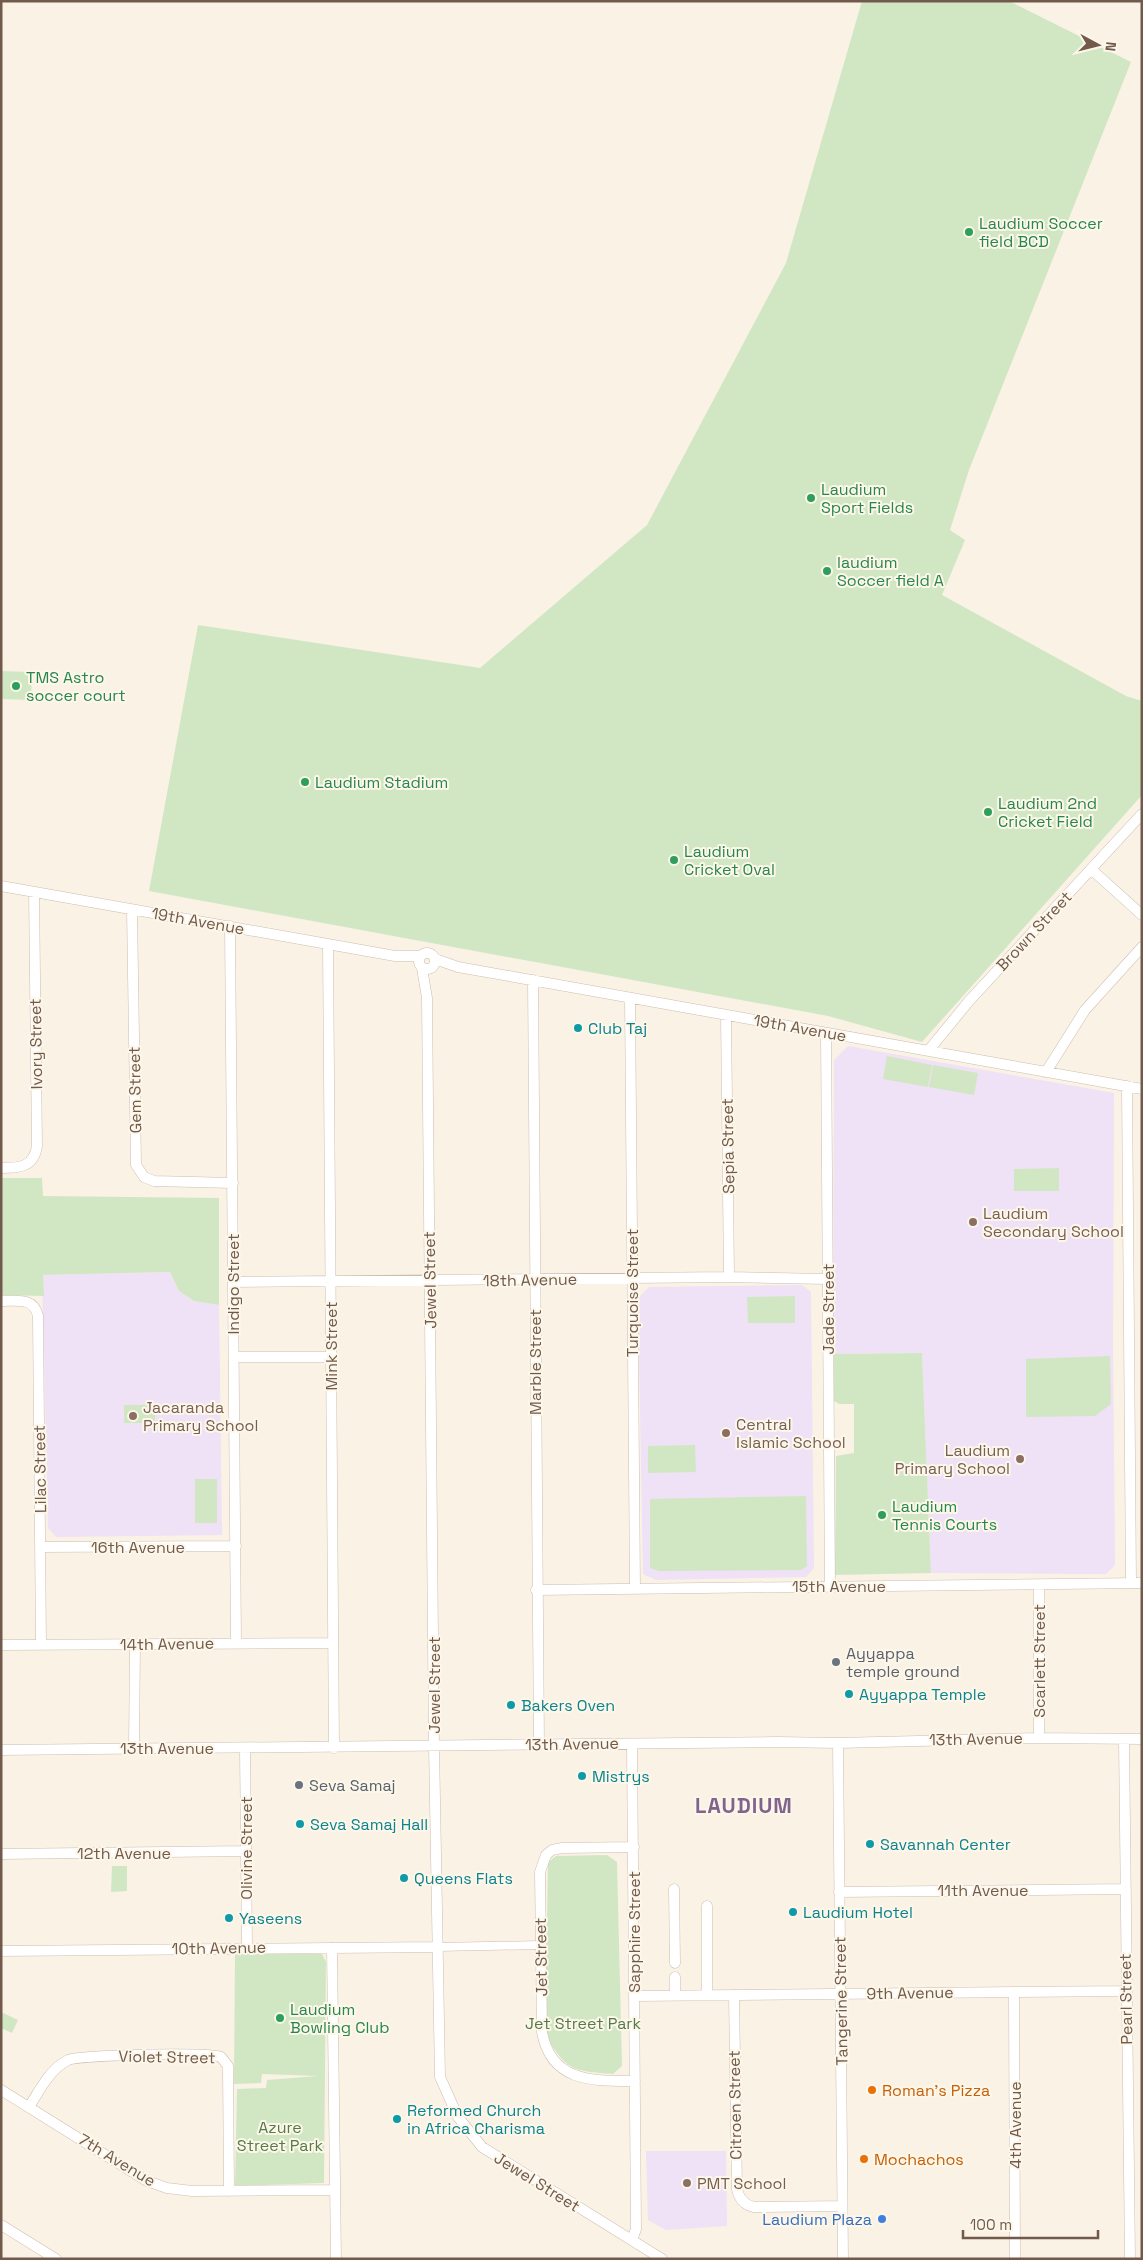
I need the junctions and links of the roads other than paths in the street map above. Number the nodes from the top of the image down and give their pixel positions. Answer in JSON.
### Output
{"nodes":[{"id":1,"x":1142,"y":814,"type":"edge"},
{"id":2,"x":1091,"y":869,"type":"junction"},
{"id":3,"x":1,"y":886,"type":"edge"},
{"id":4,"x":34,"y":892,"type":"junction"},
{"id":5,"x":132,"y":910,"type":"junction"},
{"id":6,"x":1142,"y":915,"type":"edge"},
{"id":7,"x":230,"y":926,"type":"junction"},
{"id":8,"x":328,"y":944,"type":"junction"},
{"id":9,"x":1142,"y":947,"type":"edge"},
{"id":10,"x":427,"y":964,"type":"junction"},
{"id":11,"x":533,"y":980,"type":"junction"},
{"id":12,"x":630,"y":998,"type":"junction"},
{"id":13,"x":726,"y":1015,"type":"junction"},
{"id":14,"x":826,"y":1033,"type":"junction"},
{"id":15,"x":928,"y":1050,"type":"junction"},
{"id":16,"x":1046,"y":1072,"type":"junction"},
{"id":17,"x":1127,"y":1086,"type":"junction"},
{"id":18,"x":1142,"y":1089,"type":"edge"},
{"id":19,"x":1,"y":1168,"type":"edge"},
{"id":20,"x":232,"y":1183,"type":"junction"},
{"id":21,"x":729,"y":1277,"type":"junction"},
{"id":22,"x":534,"y":1279,"type":"junction"},
{"id":23,"x":631,"y":1279,"type":"junction"},
{"id":24,"x":827,"y":1279,"type":"junction"},
{"id":25,"x":430,"y":1281,"type":"junction"},
{"id":26,"x":233,"y":1282,"type":"junction"},
{"id":27,"x":331,"y":1282,"type":"junction"},
{"id":28,"x":1,"y":1301,"type":"edge"},
{"id":29,"x":234,"y":1357,"type":"junction"},
{"id":30,"x":331,"y":1357,"type":"junction"},
{"id":31,"x":236,"y":1546,"type":"junction"},
{"id":32,"x":41,"y":1547,"type":"junction"},
{"id":33,"x":1136,"y":1583,"type":"edge"},
{"id":34,"x":1039,"y":1585,"type":"junction"},
{"id":35,"x":830,"y":1586,"type":"junction"},
{"id":36,"x":635,"y":1588,"type":"junction"},
{"id":37,"x":536,"y":1590,"type":"junction"},
{"id":38,"x":236,"y":1642,"type":"junction"},
{"id":39,"x":333,"y":1642,"type":"junction"},
{"id":40,"x":135,"y":1644,"type":"junction"},
{"id":41,"x":1,"y":1645,"type":"edge"},
{"id":42,"x":41,"y":1645,"type":"junction"},
{"id":43,"x":1039,"y":1738,"type":"junction"},
{"id":44,"x":1124,"y":1739,"type":"junction"},
{"id":45,"x":1142,"y":1739,"type":"edge"},
{"id":46,"x":838,"y":1743,"type":"junction"},
{"id":47,"x":632,"y":1744,"type":"junction"},
{"id":48,"x":539,"y":1745,"type":"junction"},
{"id":49,"x":434,"y":1746,"type":"junction"},
{"id":50,"x":134,"y":1748,"type":"junction"},
{"id":51,"x":334,"y":1748,"type":"junction"},
{"id":52,"x":245,"y":1749,"type":"junction"},
{"id":53,"x":1,"y":1750,"type":"edge"},
{"id":54,"x":634,"y":1847,"type":"junction"},
{"id":55,"x":247,"y":1852,"type":"junction"},
{"id":56,"x":1,"y":1854,"type":"edge"},
{"id":57,"x":674,"y":1889,"type":"dead end"},
{"id":58,"x":1126,"y":1889,"type":"junction"},
{"id":59,"x":840,"y":1892,"type":"junction"},
{"id":60,"x":707,"y":1906,"type":"dead end"},
{"id":61,"x":541,"y":1946,"type":"junction"},
{"id":62,"x":437,"y":1947,"type":"junction"},
{"id":63,"x":247,"y":1948,"type":"junction"},
{"id":64,"x":332,"y":1948,"type":"junction"},
{"id":65,"x":1,"y":1951,"type":"edge"},
{"id":66,"x":675,"y":1963,"type":"dead end"},
{"id":67,"x":675,"y":1977,"type":"dead end"},
{"id":68,"x":1014,"y":1992,"type":"junction"},
{"id":69,"x":1126,"y":1992,"type":"junction"},
{"id":70,"x":734,"y":1995,"type":"junction"},
{"id":71,"x":840,"y":1995,"type":"junction"},
{"id":72,"x":635,"y":1996,"type":"junction"},
{"id":73,"x":675,"y":1996,"type":"junction"},
{"id":74,"x":707,"y":1996,"type":"junction"},
{"id":75,"x":635,"y":2082,"type":"junction"},
{"id":76,"x":1,"y":2090,"type":"edge"},
{"id":77,"x":29,"y":2107,"type":"junction"},
{"id":78,"x":335,"y":2190,"type":"junction"},
{"id":79,"x":229,"y":2191,"type":"junction"},
{"id":80,"x":842,"y":2206,"type":"junction"},
{"id":81,"x":1,"y":2226,"type":"edge"},
{"id":82,"x":632,"y":2240,"type":"junction"},
{"id":83,"x":56,"y":2259,"type":"edge"},
{"id":84,"x":336,"y":2259,"type":"edge"},
{"id":85,"x":662,"y":2259,"type":"edge"},
{"id":86,"x":843,"y":2259,"type":"edge"},
{"id":87,"x":1015,"y":2259,"type":"edge"},
{"id":88,"x":1130,"y":2259,"type":"edge"}],
"edges":[{"from":1,"to":2,"type":"street","name":"Brown Street"},
{"from":2,"to":6,"type":"street"},
{"from":2,"to":15,"type":"street","name":"Brown Street"},
{"from":3,"to":4,"type":"street","name":"19th Avenue"},
{"from":4,"to":5,"type":"street","name":"19th Avenue"},
{"from":4,"to":19,"type":"street","name":"Ivory Street"},
{"from":5,"to":7,"type":"street","name":"19th Avenue"},
{"from":5,"to":20,"type":"street","name":"Gem Street"},
{"from":7,"to":8,"type":"street","name":"19th Avenue"},
{"from":7,"to":20,"type":"street","name":"Indigo Street"},
{"from":8,"to":10,"type":"street","name":"19th Avenue"},
{"from":8,"to":27,"type":"street","name":"Mink Street"},
{"from":9,"to":16,"type":"street"},
{"from":10,"to":11,"type":"street","name":"19th Avenue"},
{"from":10,"to":25,"type":"street","name":"Jewel Street"},
{"from":11,"to":12,"type":"street","name":"19th Avenue"},
{"from":11,"to":22,"type":"street","name":"Marble Street"},
{"from":12,"to":13,"type":"street","name":"19th Avenue"},
{"from":12,"to":23,"type":"street","name":"Turquoise Street"},
{"from":13,"to":14,"type":"street","name":"19th Avenue"},
{"from":13,"to":21,"type":"street","name":"Sepia Street"},
{"from":14,"to":15,"type":"street","name":"19th Avenue"},
{"from":14,"to":24,"type":"street","name":"Jade Street"},
{"from":15,"to":16,"type":"street","name":"19th Avenue"},
{"from":16,"to":17,"type":"street","name":"19th Avenue"},
{"from":17,"to":18,"type":"street","name":"19th Avenue"},
{"from":17,"to":33,"type":"street"},
{"from":20,"to":26,"type":"street","name":"Indigo Street"},
{"from":21,"to":23,"type":"street","name":"18th Avenue"},
{"from":21,"to":24,"type":"street","name":"18th Avenue"},
{"from":22,"to":23,"type":"street","name":"18th Avenue"},
{"from":22,"to":25,"type":"street","name":"18th Avenue"},
{"from":22,"to":37,"type":"street","name":"Marble Street"},
{"from":23,"to":36,"type":"street","name":"Turquoise Street"},
{"from":24,"to":35,"type":"street","name":"Jade Street"},
{"from":25,"to":27,"type":"street","name":"18th Avenue"},
{"from":25,"to":49,"type":"street","name":"Jewel Street"},
{"from":26,"to":27,"type":"street","name":"18th Avenue"},
{"from":26,"to":29,"type":"street","name":"Indigo Street"},
{"from":27,"to":30,"type":"street","name":"Mink Street"},
{"from":28,"to":32,"type":"street","name":"Lilac Street"},
{"from":29,"to":30,"type":"street"},
{"from":29,"to":31,"type":"street","name":"Indigo Street"},
{"from":30,"to":39,"type":"street","name":"Mink Street"},
{"from":31,"to":32,"type":"street","name":"16th Avenue"},
{"from":31,"to":38,"type":"street","name":"Indigo Street"},
{"from":32,"to":42,"type":"street","name":"Lilac Street"},
{"from":33,"to":34,"type":"street","name":"15th Avenue"},
{"from":34,"to":35,"type":"street","name":"15th Avenue"},
{"from":34,"to":43,"type":"street","name":"Scarlett Street"},
{"from":35,"to":36,"type":"street","name":"15th Avenue"},
{"from":36,"to":37,"type":"street","name":"15th Avenue"},
{"from":37,"to":48,"type":"street","name":"Marble Street"},
{"from":38,"to":39,"type":"street","name":"14th Avenue"},
{"from":38,"to":40,"type":"street","name":"14th Avenue"},
{"from":39,"to":51,"type":"street","name":"Mink Street"},
{"from":40,"to":42,"type":"street","name":"14th Avenue"},
{"from":40,"to":50,"type":"street"},
{"from":41,"to":42,"type":"street","name":"14th Avenue"},
{"from":43,"to":44,"type":"street","name":"13th Avenue"},
{"from":43,"to":46,"type":"street","name":"13th Avenue"},
{"from":44,"to":45,"type":"street","name":"13th Avenue"},
{"from":44,"to":58,"type":"street","name":"Pearl Street"},
{"from":46,"to":47,"type":"street","name":"13th Avenue"},
{"from":46,"to":59,"type":"street","name":"Tangerine Street"},
{"from":47,"to":48,"type":"street","name":"13th Avenue"},
{"from":47,"to":54,"type":"street","name":"Sapphire Street"},
{"from":48,"to":49,"type":"street","name":"13th Avenue"},
{"from":49,"to":51,"type":"street","name":"13th Avenue"},
{"from":49,"to":62,"type":"street","name":"Jewel Street"},
{"from":50,"to":52,"type":"street","name":"13th Avenue"},
{"from":50,"to":53,"type":"street","name":"13th Avenue"},
{"from":51,"to":52,"type":"street","name":"13th Avenue"},
{"from":52,"to":55,"type":"street","name":"Olivine Street"},
{"from":54,"to":61,"type":"street","name":"Jet Street"},
{"from":54,"to":72,"type":"street","name":"Sapphire Street"},
{"from":55,"to":56,"type":"street","name":"12th Avenue"},
{"from":55,"to":63,"type":"street","name":"Olivine Street"},
{"from":57,"to":66,"type":"street"},
{"from":58,"to":59,"type":"street","name":"11th Avenue"},
{"from":58,"to":69,"type":"street","name":"Pearl Street"},
{"from":59,"to":71,"type":"street","name":"Tangerine Street"},
{"from":60,"to":74,"type":"street"},
{"from":61,"to":62,"type":"street"},
{"from":61,"to":75,"type":"street","name":"Jet Street"},
{"from":62,"to":64,"type":"street","name":"10th Avenue"},
{"from":62,"to":82,"type":"street","name":"Jewel Street"},
{"from":63,"to":64,"type":"street","name":"10th Avenue"},
{"from":63,"to":65,"type":"street","name":"10th Avenue"},
{"from":64,"to":78,"type":"street"},
{"from":67,"to":73,"type":"street"},
{"from":68,"to":69,"type":"street","name":"9th Avenue"},
{"from":68,"to":71,"type":"street","name":"9th Avenue"},
{"from":68,"to":87,"type":"street","name":"4th Avenue"},
{"from":69,"to":88,"type":"street","name":"Pearl Street"},
{"from":70,"to":71,"type":"street","name":"9th Avenue"},
{"from":70,"to":74,"type":"street","name":"9th Avenue"},
{"from":70,"to":80,"type":"street","name":"Citroen Street"},
{"from":71,"to":80,"type":"street","name":"Tangerine Street"},
{"from":72,"to":73,"type":"street","name":"9th Avenue"},
{"from":72,"to":75,"type":"street","name":"Sapphire Street"},
{"from":73,"to":74,"type":"street","name":"9th Avenue"},
{"from":75,"to":82,"type":"street","name":"Sapphire Street"},
{"from":76,"to":77,"type":"street","name":"7th Avenue"},
{"from":77,"to":79,"type":"street","name":"7th Avenue"},
{"from":77,"to":79,"type":"street","name":"Violet Street"},
{"from":78,"to":79,"type":"street","name":"7th Avenue"},
{"from":78,"to":84,"type":"street"},
{"from":80,"to":86,"type":"street","name":"Tangerine Street"},
{"from":81,"to":83,"type":"street"},
{"from":82,"to":85,"type":"street","name":"Jewel Street"}]}
